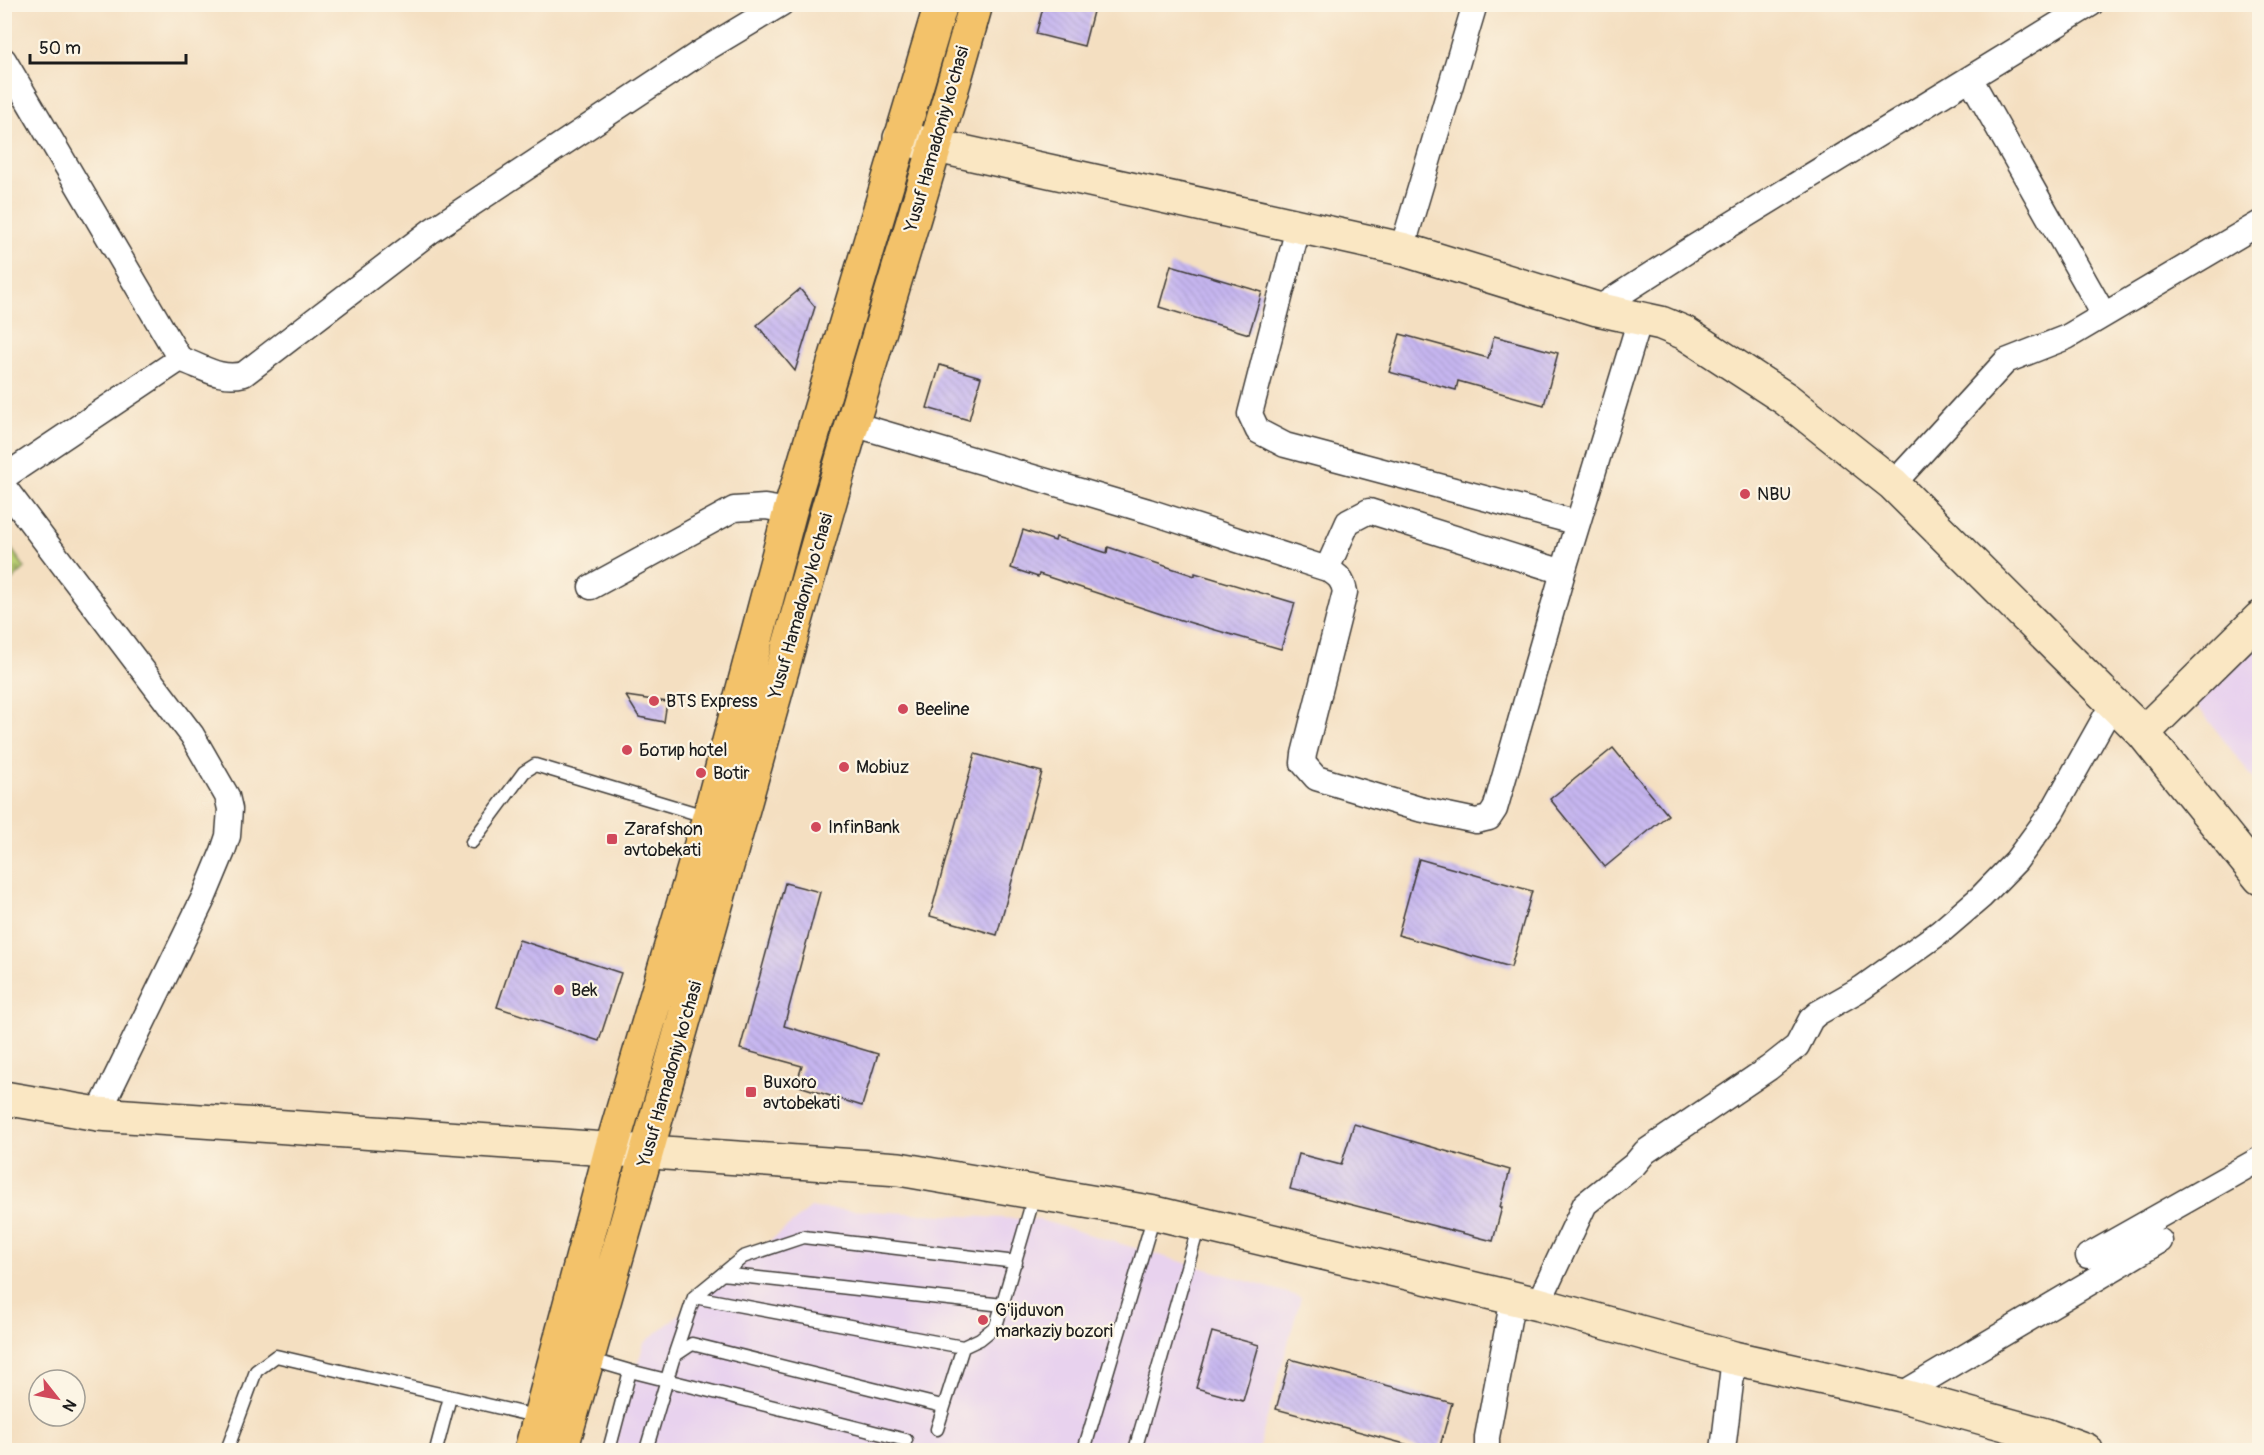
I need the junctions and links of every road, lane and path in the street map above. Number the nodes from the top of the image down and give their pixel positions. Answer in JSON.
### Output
{"nodes":[{"id":1,"x":781,"y":4,"type":"edge"},
{"id":2,"x":941,"y":4,"type":"edge"},
{"id":3,"x":976,"y":4,"type":"edge"},
{"id":4,"x":1475,"y":4,"type":"edge"},
{"id":5,"x":2091,"y":5,"type":"edge"},
{"id":6,"x":4,"y":60,"type":"edge"},
{"id":7,"x":1970,"y":78,"type":"junction"},
{"id":8,"x":900,"y":138,"type":"junction"},
{"id":9,"x":937,"y":146,"type":"junction"},
{"id":10,"x":2259,"y":223,"type":"edge"},
{"id":11,"x":1299,"y":225,"type":"junction"},
{"id":12,"x":1402,"y":249,"type":"junction"},
{"id":13,"x":1598,"y":309,"type":"junction"},
{"id":14,"x":2104,"y":315,"type":"junction"},
{"id":15,"x":1640,"y":319,"type":"junction"},
{"id":16,"x":180,"y":359,"type":"junction"},
{"id":17,"x":853,"y":424,"type":"junction"},
{"id":18,"x":4,"y":477,"type":"edge"},
{"id":19,"x":1893,"y":484,"type":"junction"},
{"id":20,"x":4,"y":487,"type":"edge"},
{"id":21,"x":790,"y":511,"type":"junction"},
{"id":22,"x":1578,"y":523,"type":"junction"},
{"id":23,"x":1327,"y":569,"type":"junction"},
{"id":24,"x":1563,"y":572,"type":"junction"},
{"id":25,"x":591,"y":587,"type":"dead end"},
{"id":26,"x":2259,"y":618,"type":"edge"},
{"id":27,"x":2113,"y":703,"type":"junction"},
{"id":28,"x":2143,"y":734,"type":"junction"},
{"id":29,"x":709,"y":817,"type":"junction"},
{"id":30,"x":472,"y":842,"type":"dead end"},
{"id":31,"x":2259,"y":878,"type":"edge"},
{"id":32,"x":4,"y":1098,"type":"edge"},
{"id":33,"x":98,"y":1114,"type":"junction"},
{"id":34,"x":611,"y":1150,"type":"junction"},
{"id":35,"x":648,"y":1152,"type":"junction"},
{"id":36,"x":2259,"y":1159,"type":"edge"},
{"id":37,"x":1036,"y":1192,"type":"junction"},
{"id":38,"x":1155,"y":1214,"type":"junction"},
{"id":39,"x":1200,"y":1224,"type":"junction"},
{"id":40,"x":2160,"y":1241,"type":"dead end"},
{"id":41,"x":2088,"y":1256,"type":"dead end"},
{"id":42,"x":1016,"y":1262,"type":"junction"},
{"id":43,"x":722,"y":1274,"type":"junction"},
{"id":44,"x":694,"y":1297,"type":"junction"},
{"id":45,"x":1525,"y":1301,"type":"junction"},
{"id":46,"x":1003,"y":1305,"type":"junction"},
{"id":47,"x":963,"y":1347,"type":"junction"},
{"id":48,"x":674,"y":1356,"type":"junction"},
{"id":49,"x":588,"y":1359,"type":"junction"},
{"id":50,"x":1734,"y":1359,"type":"junction"},
{"id":51,"x":630,"y":1371,"type":"junction"},
{"id":52,"x":666,"y":1380,"type":"junction"},
{"id":53,"x":1900,"y":1395,"type":"junction"},
{"id":54,"x":450,"y":1397,"type":"junction"},
{"id":55,"x":942,"y":1406,"type":"junction"},
{"id":56,"x":540,"y":1417,"type":"junction"},
{"id":57,"x":937,"y":1429,"type":"dead end"},
{"id":58,"x":906,"y":1440,"type":"dead end"},
{"id":59,"x":227,"y":1450,"type":"edge"},
{"id":60,"x":436,"y":1450,"type":"edge"},
{"id":61,"x":531,"y":1450,"type":"edge"},
{"id":62,"x":561,"y":1450,"type":"edge"},
{"id":63,"x":609,"y":1450,"type":"edge"},
{"id":64,"x":646,"y":1450,"type":"edge"},
{"id":65,"x":1084,"y":1450,"type":"edge"},
{"id":66,"x":1135,"y":1450,"type":"edge"},
{"id":67,"x":1487,"y":1450,"type":"edge"},
{"id":68,"x":1723,"y":1450,"type":"edge"},
{"id":69,"x":2086,"y":1450,"type":"edge"}],
"edges":[{"from":1,"to":16,"type":"street"},
{"from":2,"to":8,"type":"main road","name":"Yusuf Hamadoniy ko'chasi"},
{"from":3,"to":9,"type":"main road","name":"Yusuf Hamadoniy ko'chasi"},
{"from":4,"to":12,"type":"street"},
{"from":5,"to":7,"type":"street"},
{"from":6,"to":16,"type":"street"},
{"from":7,"to":13,"type":"street"},
{"from":7,"to":14,"type":"street"},
{"from":8,"to":9,"type":"main road"},
{"from":8,"to":21,"type":"main road","name":"Yusuf Hamadoniy ko'chasi"},
{"from":9,"to":11,"type":"main road"},
{"from":9,"to":17,"type":"main road","name":"Yusuf Hamadoniy ko'chasi"},
{"from":10,"to":14,"type":"street"},
{"from":11,"to":12,"type":"main road"},
{"from":11,"to":22,"type":"street"},
{"from":12,"to":13,"type":"main road"},
{"from":13,"to":15,"type":"main road"},
{"from":14,"to":19,"type":"street"},
{"from":15,"to":19,"type":"main road"},
{"from":15,"to":22,"type":"street"},
{"from":16,"to":18,"type":"street"},
{"from":17,"to":23,"type":"street"},
{"from":17,"to":35,"type":"main road","name":"Yusuf Hamadoniy ko'chasi"},
{"from":19,"to":27,"type":"main road"},
{"from":20,"to":33,"type":"street"},
{"from":21,"to":25,"type":"street"},
{"from":21,"to":29,"type":"main road","name":"Yusuf Hamadoniy ko'chasi"},
{"from":22,"to":24,"type":"street"},
{"from":23,"to":24,"type":"street"},
{"from":23,"to":24,"type":"street"},
{"from":26,"to":28,"type":"main road"},
{"from":27,"to":28,"type":"main road"},
{"from":27,"to":45,"type":"street"},
{"from":28,"to":31,"type":"main road"},
{"from":29,"to":30,"type":"lane"},
{"from":29,"to":34,"type":"main road","name":"Yusuf Hamadoniy ko'chasi"},
{"from":32,"to":33,"type":"main road"},
{"from":33,"to":34,"type":"main road"},
{"from":34,"to":35,"type":"main road"},
{"from":34,"to":56,"type":"main road","name":"Yusuf Hamadoniy ko'chasi"},
{"from":35,"to":37,"type":"main road"},
{"from":35,"to":49,"type":"main road","name":"Yusuf Hamadoniy ko'chasi"},
{"from":36,"to":41,"type":"street"},
{"from":37,"to":38,"type":"main road"},
{"from":37,"to":42,"type":"lane"},
{"from":38,"to":39,"type":"main road"},
{"from":38,"to":65,"type":"lane"},
{"from":39,"to":45,"type":"main road"},
{"from":39,"to":66,"type":"lane"},
{"from":40,"to":53,"type":"street"},
{"from":42,"to":43,"type":"lane"},
{"from":42,"to":46,"type":"lane"},
{"from":43,"to":44,"type":"lane"},
{"from":43,"to":46,"type":"lane"},
{"from":44,"to":47,"type":"lane"},
{"from":44,"to":48,"type":"lane"},
{"from":45,"to":50,"type":"main road"},
{"from":45,"to":67,"type":"street"},
{"from":46,"to":47,"type":"lane"},
{"from":47,"to":55,"type":"lane"},
{"from":48,"to":52,"type":"lane"},
{"from":48,"to":55,"type":"lane"},
{"from":49,"to":51,"type":"lane"},
{"from":49,"to":62,"type":"main road","name":"Yusuf Hamadoniy ko'chasi"},
{"from":50,"to":53,"type":"main road"},
{"from":50,"to":68,"type":"street"},
{"from":51,"to":52,"type":"lane"},
{"from":51,"to":63,"type":"lane"},
{"from":52,"to":58,"type":"lane"},
{"from":52,"to":64,"type":"lane"},
{"from":53,"to":69,"type":"main road"},
{"from":54,"to":56,"type":"lane"},
{"from":54,"to":59,"type":"lane"},
{"from":54,"to":60,"type":"lane"},
{"from":55,"to":57,"type":"lane"},
{"from":56,"to":61,"type":"main road","name":"Yusuf Hamadoniy ko'chasi"}]}
